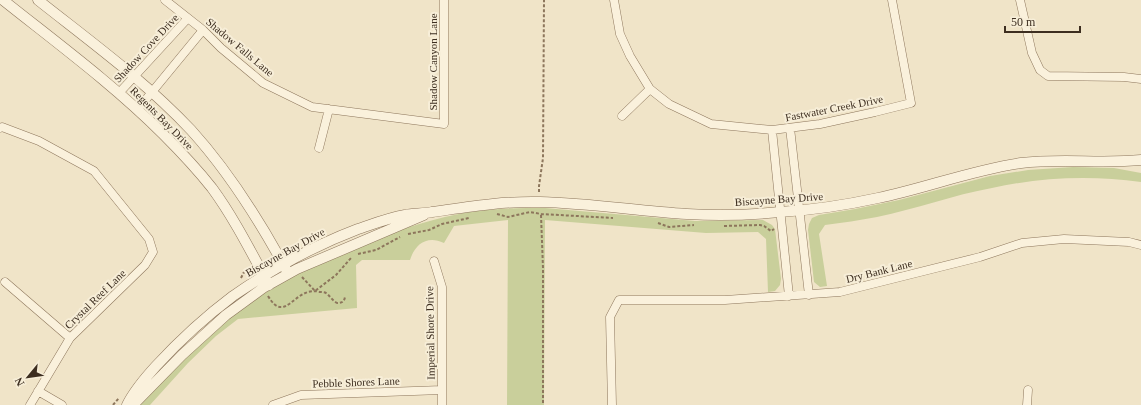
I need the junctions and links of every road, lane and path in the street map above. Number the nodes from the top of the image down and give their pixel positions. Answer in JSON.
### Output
{"nodes":[{"id":1,"x":3,"y":0,"type":"edge"},
{"id":2,"x":38,"y":0,"type":"edge"},
{"id":3,"x":165,"y":0,"type":"edge"},
{"id":4,"x":444,"y":0,"type":"edge"},
{"id":5,"x":614,"y":0,"type":"edge"},
{"id":6,"x":892,"y":0,"type":"edge"},
{"id":7,"x":1020,"y":0,"type":"edge"},
{"id":8,"x":188,"y":18,"type":"junction"},
{"id":9,"x":203,"y":30,"type":"junction"},
{"id":10,"x":134,"y":76,"type":"junction"},
{"id":11,"x":1141,"y":79,"type":"edge"},
{"id":12,"x":650,"y":88,"type":"junction"},
{"id":13,"x":152,"y":92,"type":"junction"},
{"id":14,"x":119,"y":93,"type":"junction"},
{"id":15,"x":138,"y":109,"type":"junction"},
{"id":16,"x":329,"y":109,"type":"junction"},
{"id":17,"x":622,"y":116,"type":"dead end"},
{"id":18,"x":444,"y":124,"type":"joint"},
{"id":19,"x":0,"y":128,"type":"edge"},
{"id":20,"x":790,"y":128,"type":"junction"},
{"id":21,"x":772,"y":130,"type":"junction"},
{"id":22,"x":319,"y":148,"type":"dead end"},
{"id":23,"x":1141,"y":160,"type":"edge"},
{"id":24,"x":1127,"y":162,"type":"junction"},
{"id":25,"x":1141,"y":167,"type":"edge"},
{"id":26,"x":800,"y":210,"type":"junction"},
{"id":27,"x":780,"y":212,"type":"junction"},
{"id":28,"x":494,"y":214,"type":"dead end"},
{"id":29,"x":470,"y":218,"type":"dead end"},
{"id":30,"x":620,"y":219,"type":"dead end"},
{"id":31,"x":656,"y":222,"type":"dead end"},
{"id":32,"x":781,"y":223,"type":"junction"},
{"id":33,"x":694,"y":225,"type":"dead end"},
{"id":34,"x":717,"y":226,"type":"dead end"},
{"id":35,"x":1141,"y":245,"type":"edge"},
{"id":36,"x":356,"y":255,"type":"dead end"},
{"id":37,"x":352,"y":256,"type":"dead end"},
{"id":38,"x":434,"y":261,"type":"dead end"},
{"id":39,"x":285,"y":269,"type":"junction"},
{"id":40,"x":264,"y":275,"type":"junction"},
{"id":41,"x":5,"y":282,"type":"dead end"},
{"id":42,"x":269,"y":285,"type":"junction"},
{"id":43,"x":315,"y":290,"type":"dead end"},
{"id":44,"x":809,"y":295,"type":"junction"},
{"id":45,"x":789,"y":296,"type":"junction"},
{"id":46,"x":70,"y":338,"type":"junction"},
{"id":47,"x":442,"y":390,"type":"junction"},
{"id":48,"x":1028,"y":390,"type":"dead end"},
{"id":49,"x":38,"y":391,"type":"junction"},
{"id":50,"x":30,"y":405,"type":"edge"},
{"id":51,"x":62,"y":405,"type":"edge"},
{"id":52,"x":127,"y":405,"type":"edge"},
{"id":53,"x":133,"y":405,"type":"edge"},
{"id":54,"x":274,"y":405,"type":"edge"},
{"id":55,"x":442,"y":405,"type":"edge"},
{"id":56,"x":612,"y":405,"type":"edge"},
{"id":57,"x":1027,"y":405,"type":"edge"}],
"edges":[{"from":1,"to":14,"type":"street","name":"Regents Bay Drive"},
{"from":2,"to":10,"type":"street","name":"Regents Bay Drive"},
{"from":3,"to":8,"type":"street","name":"Shadow Falls Lane"},
{"from":4,"to":18,"type":"street","name":"Shadow Canyon Lane"},
{"from":5,"to":12,"type":"street","name":"Fastwater Creek Drive"},
{"from":6,"to":20,"type":"street","name":"Fastwater Creek Drive"},
{"from":7,"to":11,"type":"street"},
{"from":8,"to":9,"type":"street","name":"Shadow Falls Lane"},
{"from":8,"to":10,"type":"street","name":"Shadow Cove Drive"},
{"from":9,"to":13,"type":"street"},
{"from":9,"to":16,"type":"street","name":"Shadow Falls Lane"},
{"from":10,"to":13,"type":"street","name":"Regents Bay Drive"},
{"from":10,"to":14,"type":"street","name":"Shadow Cove Drive"},
{"from":12,"to":17,"type":"street"},
{"from":12,"to":21,"type":"street","name":"Fastwater Creek Drive"},
{"from":13,"to":15,"type":"street"},
{"from":13,"to":39,"type":"street","name":"Regents Bay Drive"},
{"from":14,"to":15,"type":"street","name":"Regents Bay Drive"},
{"from":15,"to":40,"type":"street","name":"Regents Bay Drive"},
{"from":16,"to":18,"type":"street","name":"Shadow Falls Lane"},
{"from":16,"to":22,"type":"street"},
{"from":19,"to":46,"type":"street","name":"Crystal Reef Lane"},
{"from":20,"to":21,"type":"street","name":"Fastwater Creek Drive"},
{"from":20,"to":26,"type":"street"},
{"from":21,"to":27,"type":"street"},
{"from":23,"to":24,"type":"street","name":"Biscayne Bay Drive"},
{"from":24,"to":25,"type":"street","name":"Biscayne Bay Drive"},
{"from":24,"to":26,"type":"street","name":"Biscayne Bay Drive"},
{"from":26,"to":27,"type":"street","name":"Biscayne Bay Drive"},
{"from":26,"to":44,"type":"street"},
{"from":27,"to":32,"type":"street"},
{"from":27,"to":39,"type":"street","name":"Biscayne Bay Drive"},
{"from":28,"to":30,"type":"path"},
{"from":29,"to":36,"type":"path"},
{"from":31,"to":33,"type":"path"},
{"from":32,"to":34,"type":"path"},
{"from":32,"to":45,"type":"street"},
{"from":35,"to":44,"type":"street","name":"Dry Bank Lane"},
{"from":37,"to":43,"type":"path"},
{"from":38,"to":47,"type":"street","name":"Imperial Shore Drive"},
{"from":39,"to":40,"type":"street","name":"Biscayne Bay Drive"},
{"from":39,"to":42,"type":"street","name":"Biscayne Bay Drive"},
{"from":40,"to":42,"type":"street","name":"Regents Bay Drive"},
{"from":40,"to":52,"type":"street","name":"Biscayne Bay Drive"},
{"from":41,"to":46,"type":"street"},
{"from":42,"to":53,"type":"street","name":"Biscayne Bay Drive"},
{"from":44,"to":45,"type":"street","name":"Dry Bank Lane"},
{"from":45,"to":56,"type":"street","name":"Dry Bank Lane"},
{"from":46,"to":49,"type":"street","name":"Crystal Reef Lane"},
{"from":47,"to":54,"type":"street","name":"Pebble Shores Lane"},
{"from":47,"to":55,"type":"street","name":"Imperial Shore Drive"},
{"from":48,"to":57,"type":"street"},
{"from":49,"to":50,"type":"street","name":"Crystal Reef Lane"},
{"from":49,"to":51,"type":"street"}]}
